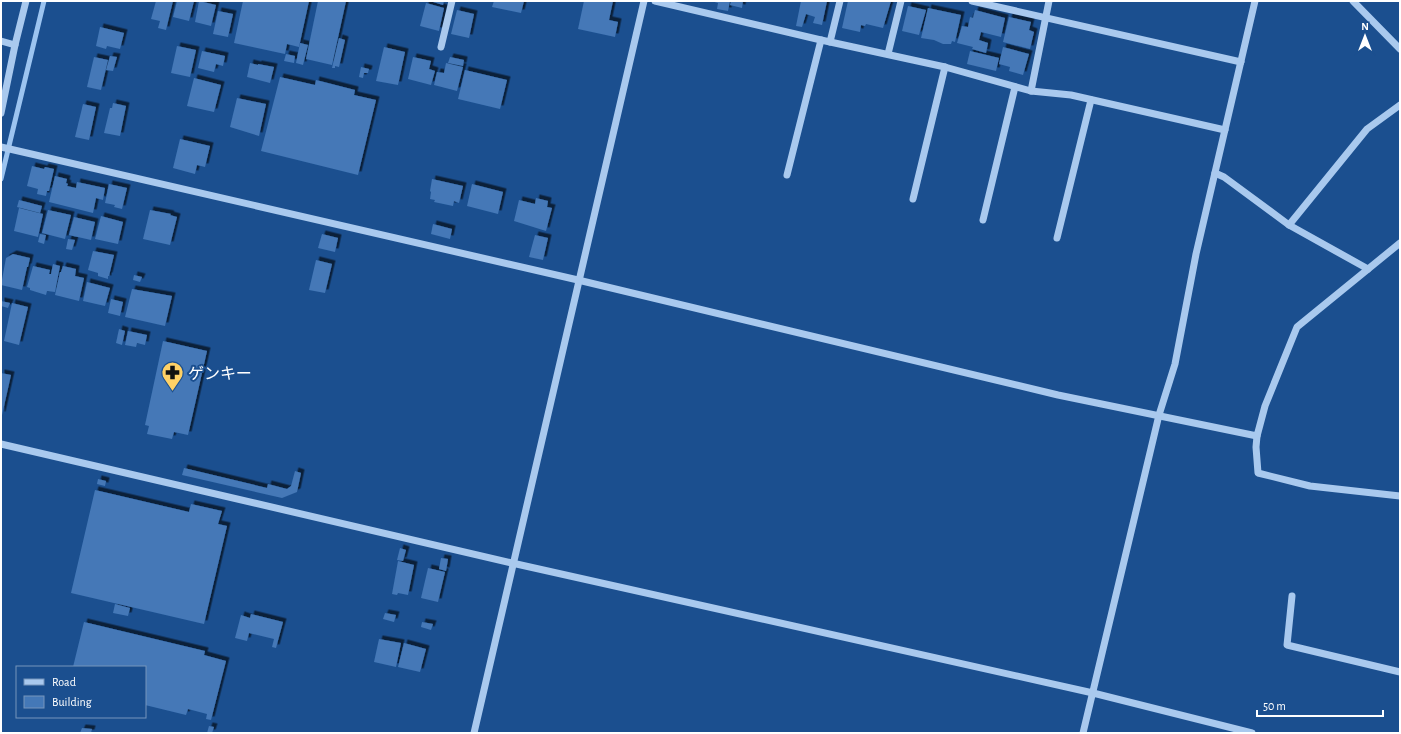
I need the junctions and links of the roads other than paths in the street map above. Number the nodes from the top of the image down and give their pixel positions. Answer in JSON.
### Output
{"nodes":[{"id":1,"x":26,"y":1,"type":"edge"},
{"id":2,"x":452,"y":1,"type":"edge"},
{"id":3,"x":644,"y":1,"type":"edge"},
{"id":4,"x":655,"y":1,"type":"edge"},
{"id":5,"x":840,"y":1,"type":"edge"},
{"id":6,"x":900,"y":1,"type":"edge"},
{"id":7,"x":972,"y":1,"type":"edge"},
{"id":8,"x":1049,"y":1,"type":"edge"},
{"id":9,"x":1255,"y":1,"type":"edge"},
{"id":10,"x":1354,"y":1,"type":"edge"},
{"id":11,"x":1045,"y":18,"type":"junction"},
{"id":12,"x":821,"y":40,"type":"junction"},
{"id":13,"x":1,"y":41,"type":"edge"},
{"id":14,"x":830,"y":42,"type":"junction"},
{"id":15,"x":15,"y":45,"type":"junction"},
{"id":16,"x":441,"y":47,"type":"dead end"},
{"id":17,"x":1400,"y":49,"type":"edge"},
{"id":18,"x":888,"y":54,"type":"junction"},
{"id":19,"x":1241,"y":62,"type":"junction"},
{"id":20,"x":945,"y":67,"type":"junction"},
{"id":21,"x":1015,"y":87,"type":"junction"},
{"id":22,"x":1031,"y":91,"type":"junction"},
{"id":23,"x":1091,"y":100,"type":"junction"},
{"id":24,"x":1400,"y":105,"type":"edge"},
{"id":25,"x":1,"y":113,"type":"edge"},
{"id":26,"x":1225,"y":130,"type":"junction"},
{"id":27,"x":1,"y":147,"type":"edge"},
{"id":28,"x":1215,"y":173,"type":"junction"},
{"id":29,"x":787,"y":175,"type":"dead end"},
{"id":30,"x":913,"y":199,"type":"dead end"},
{"id":31,"x":983,"y":220,"type":"dead end"},
{"id":32,"x":1289,"y":225,"type":"junction"},
{"id":33,"x":1057,"y":238,"type":"dead end"},
{"id":34,"x":1400,"y":243,"type":"edge"},
{"id":35,"x":1368,"y":268,"type":"junction"},
{"id":36,"x":578,"y":280,"type":"junction"},
{"id":37,"x":1159,"y":415,"type":"junction"},
{"id":38,"x":1257,"y":436,"type":"junction"},
{"id":39,"x":1,"y":444,"type":"edge"},
{"id":40,"x":1400,"y":496,"type":"edge"},
{"id":41,"x":512,"y":563,"type":"junction"},
{"id":42,"x":1292,"y":596,"type":"dead end"},
{"id":43,"x":1400,"y":672,"type":"edge"},
{"id":44,"x":1092,"y":693,"type":"junction"},
{"id":45,"x":474,"y":733,"type":"edge"},
{"id":46,"x":1083,"y":733,"type":"edge"},
{"id":47,"x":1252,"y":733,"type":"edge"}],
"edges":[{"from":1,"to":15,"type":"street"},
{"from":2,"to":16,"type":"street"},
{"from":3,"to":36,"type":"street"},
{"from":4,"to":12,"type":"street"},
{"from":5,"to":14,"type":"street"},
{"from":6,"to":18,"type":"street"},
{"from":7,"to":11,"type":"street"},
{"from":8,"to":11,"type":"street"},
{"from":9,"to":19,"type":"street"},
{"from":10,"to":17,"type":"street"},
{"from":11,"to":19,"type":"street"},
{"from":11,"to":22,"type":"street"},
{"from":12,"to":14,"type":"street"},
{"from":12,"to":29,"type":"street"},
{"from":13,"to":15,"type":"street"},
{"from":14,"to":18,"type":"street"},
{"from":15,"to":25,"type":"street"},
{"from":18,"to":20,"type":"street"},
{"from":19,"to":26,"type":"street"},
{"from":20,"to":21,"type":"street"},
{"from":20,"to":30,"type":"street"},
{"from":21,"to":22,"type":"street"},
{"from":21,"to":31,"type":"street"},
{"from":22,"to":23,"type":"street"},
{"from":23,"to":26,"type":"street"},
{"from":23,"to":33,"type":"street"},
{"from":24,"to":32,"type":"street"},
{"from":26,"to":28,"type":"street"},
{"from":27,"to":36,"type":"street"},
{"from":28,"to":32,"type":"street"},
{"from":28,"to":37,"type":"street"},
{"from":32,"to":35,"type":"street"},
{"from":34,"to":35,"type":"street"},
{"from":35,"to":38,"type":"street"},
{"from":36,"to":37,"type":"street"},
{"from":36,"to":41,"type":"street"},
{"from":37,"to":38,"type":"street"},
{"from":37,"to":44,"type":"street"},
{"from":38,"to":40,"type":"street"},
{"from":39,"to":41,"type":"street"},
{"from":41,"to":44,"type":"street"},
{"from":41,"to":45,"type":"street"},
{"from":42,"to":43,"type":"street"},
{"from":44,"to":46,"type":"street"},
{"from":44,"to":47,"type":"street"}]}
